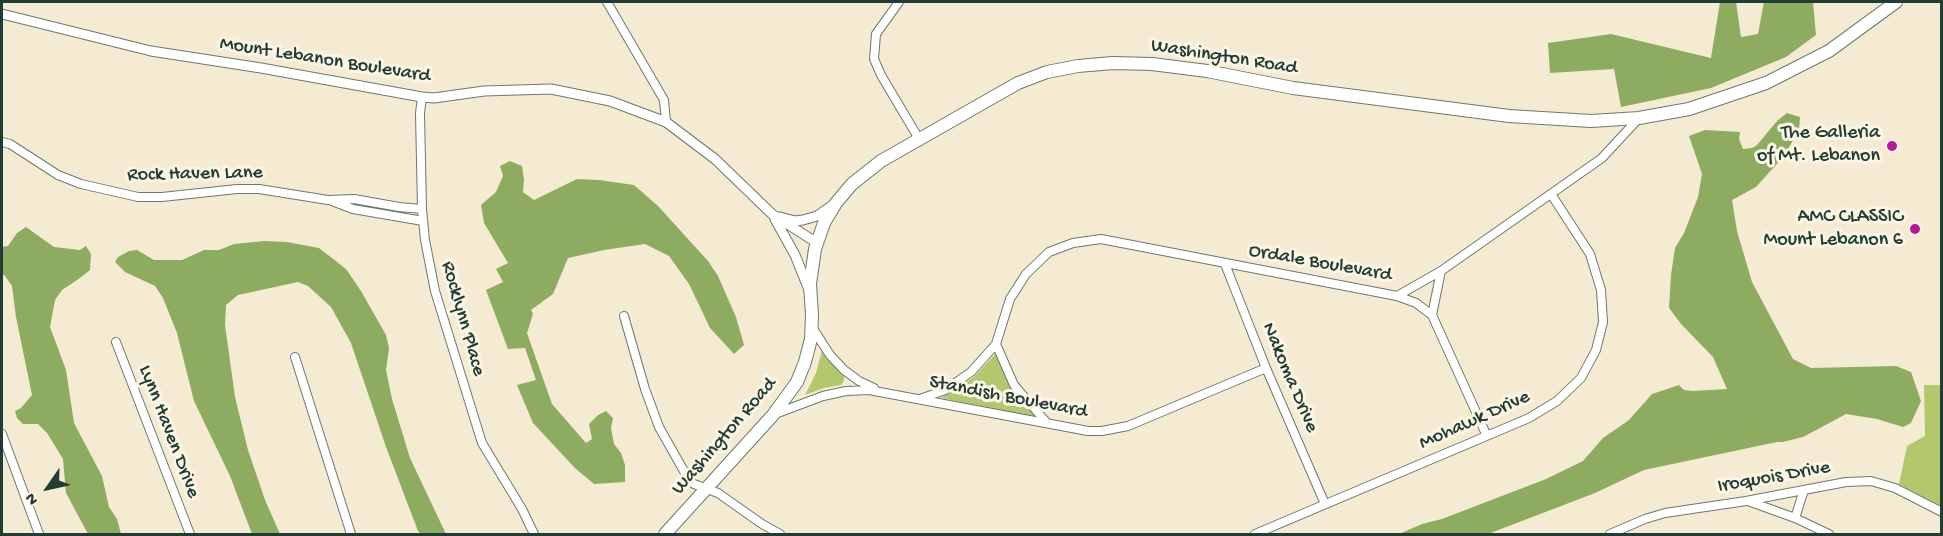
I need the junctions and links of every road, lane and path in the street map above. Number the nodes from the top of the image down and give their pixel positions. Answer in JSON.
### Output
{"nodes":[{"id":1,"x":607,"y":2,"type":"edge"},
{"id":2,"x":899,"y":2,"type":"edge"},
{"id":3,"x":1896,"y":2,"type":"edge"},
{"id":4,"x":2,"y":14,"type":"edge"},
{"id":5,"x":422,"y":97,"type":"junction"},
{"id":6,"x":1639,"y":118,"type":"junction"},
{"id":7,"x":666,"y":122,"type":"junction"},
{"id":8,"x":918,"y":139,"type":"junction"},
{"id":9,"x":2,"y":142,"type":"edge"},
{"id":10,"x":1551,"y":194,"type":"junction"},
{"id":11,"x":328,"y":200,"type":"junction"},
{"id":12,"x":374,"y":203,"type":"junction"},
{"id":13,"x":836,"y":203,"type":"junction"},
{"id":14,"x":422,"y":208,"type":"junction"},
{"id":15,"x":372,"y":213,"type":"junction"},
{"id":16,"x":772,"y":214,"type":"junction"},
{"id":17,"x":423,"y":221,"type":"junction"},
{"id":18,"x":817,"y":243,"type":"junction"},
{"id":19,"x":1225,"y":264,"type":"junction"},
{"id":20,"x":1441,"y":272,"type":"junction"},
{"id":21,"x":811,"y":295,"type":"junction"},
{"id":22,"x":1397,"y":296,"type":"junction"},
{"id":23,"x":1432,"y":315,"type":"junction"},
{"id":24,"x":624,"y":316,"type":"dead end"},
{"id":25,"x":812,"y":327,"type":"junction"},
{"id":26,"x":116,"y":342,"type":"dead end"},
{"id":27,"x":996,"y":344,"type":"junction"},
{"id":28,"x":295,"y":357,"type":"dead end"},
{"id":29,"x":1266,"y":368,"type":"junction"},
{"id":30,"x":881,"y":391,"type":"junction"},
{"id":31,"x":920,"y":399,"type":"junction"},
{"id":32,"x":773,"y":415,"type":"junction"},
{"id":33,"x":1047,"y":423,"type":"junction"},
{"id":34,"x":2,"y":434,"type":"edge"},
{"id":35,"x":1486,"y":434,"type":"junction"},
{"id":36,"x":707,"y":489,"type":"junction"},
{"id":37,"x":1804,"y":490,"type":"junction"},
{"id":38,"x":1746,"y":501,"type":"junction"},
{"id":39,"x":1325,"y":504,"type":"junction"},
{"id":40,"x":1941,"y":512,"type":"edge"},
{"id":41,"x":1795,"y":518,"type":"junction"},
{"id":42,"x":39,"y":534,"type":"edge"},
{"id":43,"x":190,"y":534,"type":"edge"},
{"id":44,"x":351,"y":534,"type":"edge"},
{"id":45,"x":534,"y":534,"type":"edge"},
{"id":46,"x":665,"y":534,"type":"edge"},
{"id":47,"x":780,"y":534,"type":"edge"},
{"id":48,"x":1256,"y":534,"type":"edge"},
{"id":49,"x":1610,"y":534,"type":"edge"},
{"id":50,"x":1828,"y":534,"type":"edge"}],
"edges":[{"from":1,"to":7,"type":"street"},
{"from":2,"to":8,"type":"street"},
{"from":3,"to":6,"type":"main road","name":"Washington Road"},
{"from":4,"to":5,"type":"street","name":"Mount Lebanon Boulevard"},
{"from":5,"to":7,"type":"street","name":"Mount Lebanon Boulevard"},
{"from":5,"to":14,"type":"street","name":"Rocklynn Place"},
{"from":6,"to":8,"type":"main road","name":"Washington Road"},
{"from":6,"to":10,"type":"street","name":"Ordale Boulevard"},
{"from":7,"to":16,"type":"street","name":"Mount Lebanon Boulevard"},
{"from":8,"to":13,"type":"main road","name":"Washington Road"},
{"from":9,"to":11,"type":"street","name":"Rock Haven Lane"},
{"from":10,"to":20,"type":"street","name":"Ordale Boulevard"},
{"from":10,"to":35,"type":"street","name":"Mohawk Drive"},
{"from":11,"to":12,"type":"street","name":"Rock Haven Lane"},
{"from":11,"to":15,"type":"street","name":"Rock Haven Lane"},
{"from":12,"to":14,"type":"street","name":"Rock Haven Lane"},
{"from":12,"to":15,"type":"street"},
{"from":13,"to":16,"type":"street"},
{"from":13,"to":18,"type":"main road","name":"Washington Road"},
{"from":14,"to":17,"type":"street","name":"Rocklynn Place"},
{"from":15,"to":17,"type":"street","name":"Rock Haven Lane"},
{"from":16,"to":18,"type":"street","name":"Mount Lebanon Boulevard"},
{"from":16,"to":21,"type":"street"},
{"from":17,"to":45,"type":"street","name":"Rocklynn Place"},
{"from":18,"to":21,"type":"main road","name":"Washington Road"},
{"from":19,"to":22,"type":"street","name":"Ordale Boulevard"},
{"from":19,"to":27,"type":"street","name":"Ordale Boulevard"},
{"from":19,"to":29,"type":"street","name":"Nakoma Drive"},
{"from":20,"to":22,"type":"street","name":"Ordale Boulevard"},
{"from":20,"to":23,"type":"street"},
{"from":21,"to":25,"type":"main road","name":"Washington Road"},
{"from":22,"to":23,"type":"street"},
{"from":23,"to":35,"type":"street"},
{"from":24,"to":36,"type":"street"},
{"from":25,"to":30,"type":"street"},
{"from":25,"to":32,"type":"main road","name":"Washington Road"},
{"from":26,"to":43,"type":"street","name":"Lynn Haven Drive"},
{"from":27,"to":31,"type":"street","name":"Ordale Boulevard"},
{"from":27,"to":33,"type":"street"},
{"from":28,"to":44,"type":"street"},
{"from":29,"to":33,"type":"street","name":"Standish Boulevard"},
{"from":29,"to":39,"type":"street","name":"Nakoma Drive"},
{"from":30,"to":31,"type":"street","name":"Standish Boulevard"},
{"from":30,"to":32,"type":"street","name":"Standish Boulevard"},
{"from":31,"to":33,"type":"street","name":"Standish Boulevard"},
{"from":32,"to":36,"type":"main road","name":"Washington Road"},
{"from":34,"to":42,"type":"street"},
{"from":35,"to":39,"type":"street","name":"Mohawk Drive"},
{"from":36,"to":46,"type":"main road","name":"Washington Road"},
{"from":36,"to":47,"type":"street"},
{"from":37,"to":38,"type":"street","name":"Iroquois Drive"},
{"from":37,"to":40,"type":"street","name":"Iroquois Drive"},
{"from":37,"to":41,"type":"street"},
{"from":38,"to":41,"type":"street"},
{"from":38,"to":49,"type":"street","name":"Iroquois Drive"},
{"from":39,"to":48,"type":"street","name":"Mohawk Drive"},
{"from":41,"to":50,"type":"street"}]}
